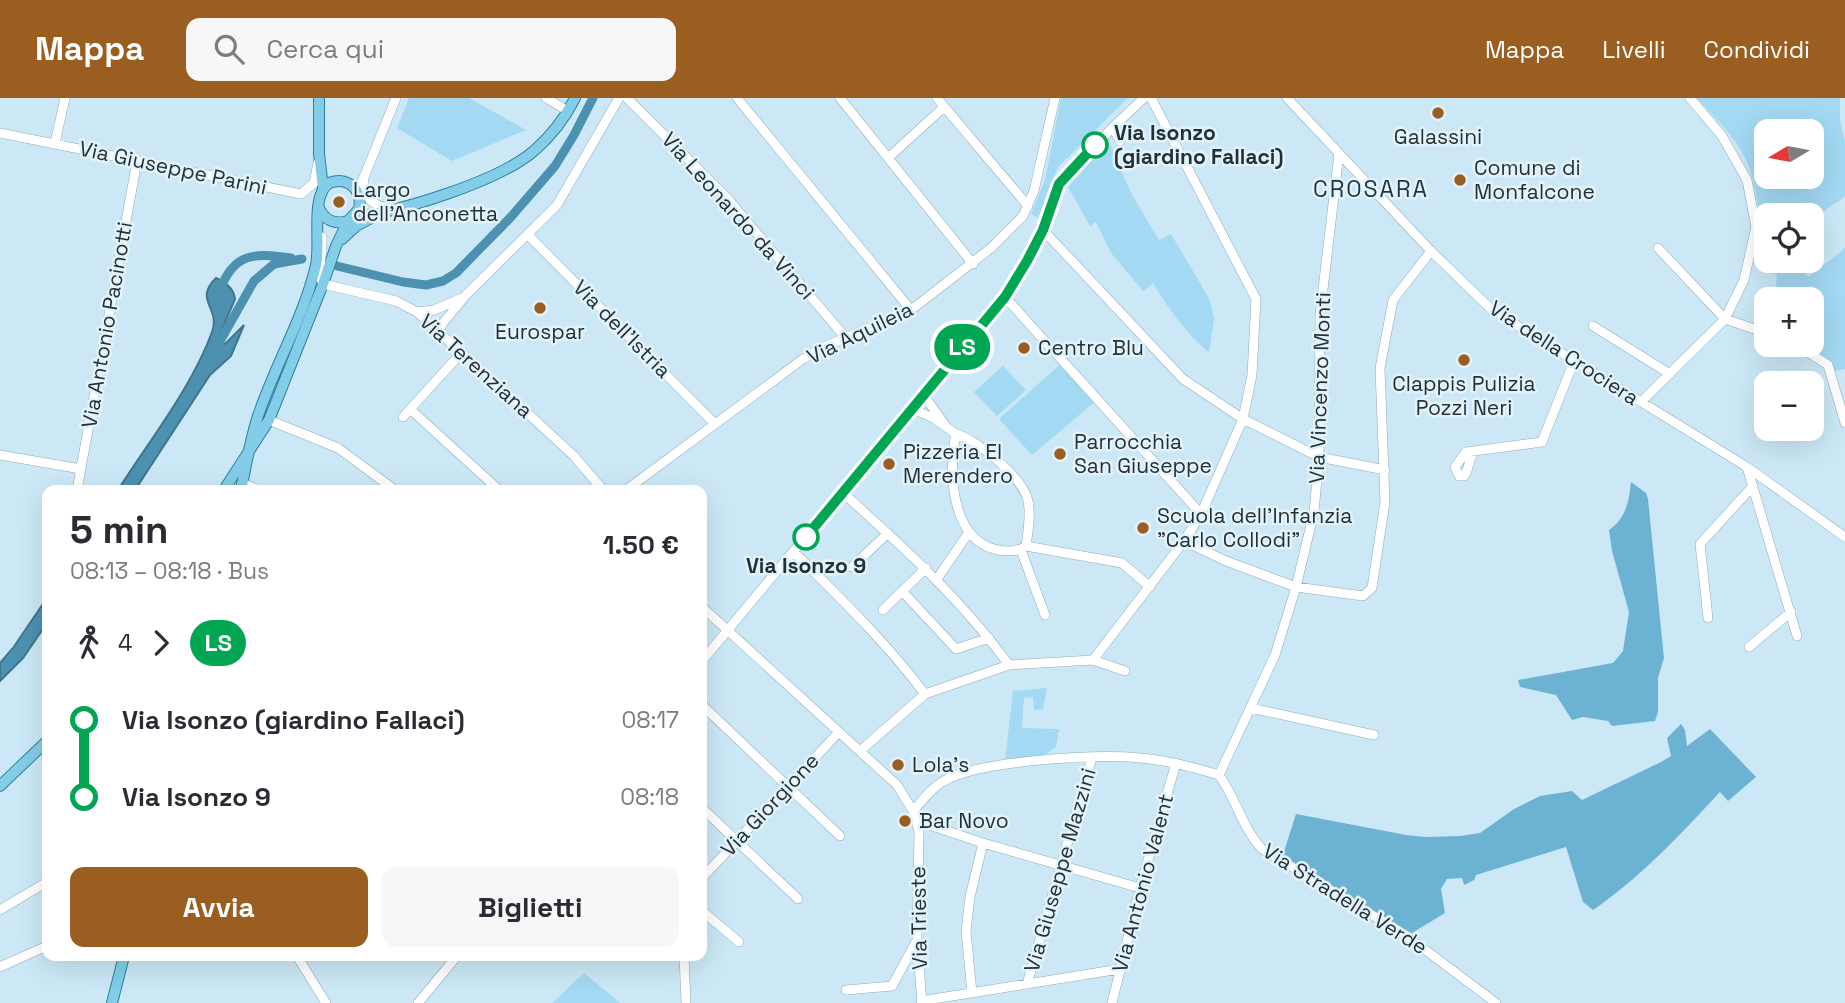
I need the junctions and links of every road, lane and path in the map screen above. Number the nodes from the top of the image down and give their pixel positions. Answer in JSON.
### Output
{"nodes":[{"id":1,"x":65,"y":98,"type":"edge"},
{"id":2,"x":319,"y":98,"type":"edge"},
{"id":3,"x":396,"y":98,"type":"edge"},
{"id":4,"x":546,"y":98,"type":"edge"},
{"id":5,"x":575,"y":98,"type":"edge"},
{"id":6,"x":619,"y":98,"type":"edge"},
{"id":7,"x":627,"y":98,"type":"edge"},
{"id":8,"x":737,"y":98,"type":"edge"},
{"id":9,"x":839,"y":98,"type":"edge"},
{"id":10,"x":936,"y":98,"type":"edge"},
{"id":11,"x":1055,"y":98,"type":"edge"},
{"id":12,"x":1144,"y":98,"type":"edge"},
{"id":13,"x":1151,"y":98,"type":"edge"},
{"id":14,"x":1287,"y":98,"type":"edge"},
{"id":15,"x":1690,"y":98,"type":"edge"},
{"id":16,"x":944,"y":107,"type":"junction"},
{"id":17,"x":568,"y":111,"type":"junction"},
{"id":18,"x":1113,"y":127,"type":"junction"},
{"id":19,"x":0,"y":133,"type":"edge"},
{"id":20,"x":1120,"y":141,"type":"dead end"},
{"id":21,"x":55,"y":143,"type":"junction"},
{"id":22,"x":1339,"y":153,"type":"junction"},
{"id":23,"x":319,"y":155,"type":"junction"},
{"id":24,"x":888,"y":158,"type":"junction"},
{"id":25,"x":137,"y":161,"type":"junction"},
{"id":26,"x":365,"y":174,"type":"junction"},
{"id":27,"x":301,"y":194,"type":"junction"},
{"id":28,"x":359,"y":196,"type":"junction"},
{"id":29,"x":320,"y":197,"type":"junction"},
{"id":30,"x":1028,"y":206,"type":"junction"},
{"id":31,"x":383,"y":211,"type":"junction"},
{"id":32,"x":351,"y":219,"type":"junction"},
{"id":33,"x":319,"y":229,"type":"junction"},
{"id":34,"x":1043,"y":230,"type":"junction"},
{"id":35,"x":528,"y":235,"type":"junction"},
{"id":36,"x":336,"y":246,"type":"junction"},
{"id":37,"x":1658,"y":248,"type":"dead end"},
{"id":38,"x":1431,"y":251,"type":"junction"},
{"id":39,"x":973,"y":264,"type":"junction"},
{"id":40,"x":323,"y":284,"type":"junction"},
{"id":41,"x":467,"y":295,"type":"junction"},
{"id":42,"x":1005,"y":297,"type":"junction"},
{"id":43,"x":911,"y":310,"type":"junction"},
{"id":44,"x":417,"y":312,"type":"junction"},
{"id":45,"x":1725,"y":319,"type":"junction"},
{"id":46,"x":1593,"y":326,"type":"dead end"},
{"id":47,"x":1754,"y":329,"type":"edge"},
{"id":48,"x":439,"y":330,"type":"junction"},
{"id":49,"x":845,"y":337,"type":"junction"},
{"id":50,"x":462,"y":352,"type":"junction"},
{"id":51,"x":1816,"y":357,"type":"edge"},
{"id":52,"x":1574,"y":361,"type":"junction"},
{"id":53,"x":1830,"y":372,"type":"junction"},
{"id":54,"x":1670,"y":374,"type":"junction"},
{"id":55,"x":923,"y":394,"type":"junction"},
{"id":56,"x":1641,"y":402,"type":"junction"},
{"id":57,"x":1845,"y":403,"type":"edge"},
{"id":58,"x":911,"y":408,"type":"junction"},
{"id":59,"x":410,"y":409,"type":"junction"},
{"id":60,"x":403,"y":417,"type":"dead end"},
{"id":61,"x":1243,"y":419,"type":"junction"},
{"id":62,"x":268,"y":420,"type":"junction"},
{"id":63,"x":1845,"y":423,"type":"edge"},
{"id":64,"x":715,"y":424,"type":"junction"},
{"id":65,"x":946,"y":426,"type":"junction"},
{"id":66,"x":956,"y":434,"type":"junction"},
{"id":67,"x":250,"y":450,"type":"junction"},
{"id":68,"x":1475,"y":451,"type":"dead end"},
{"id":69,"x":0,"y":455,"type":"edge"},
{"id":70,"x":1319,"y":457,"type":"junction"},
{"id":71,"x":1747,"y":467,"type":"junction"},
{"id":72,"x":81,"y":468,"type":"junction"},
{"id":73,"x":1385,"y":470,"type":"junction"},
{"id":74,"x":78,"y":485,"type":"edge"},
{"id":75,"x":227,"y":485,"type":"edge"},
{"id":76,"x":242,"y":485,"type":"edge"},
{"id":77,"x":388,"y":485,"type":"edge"},
{"id":78,"x":494,"y":485,"type":"edge"},
{"id":79,"x":599,"y":485,"type":"edge"},
{"id":80,"x":633,"y":485,"type":"edge"},
{"id":81,"x":1753,"y":486,"type":"junction"},
{"id":82,"x":842,"y":492,"type":"junction"},
{"id":83,"x":1201,"y":514,"type":"junction"},
{"id":84,"x":969,"y":532,"type":"junction"},
{"id":85,"x":888,"y":533,"type":"junction"},
{"id":86,"x":1845,"y":537,"type":"edge"},
{"id":87,"x":1184,"y":541,"type":"junction"},
{"id":88,"x":1023,"y":548,"type":"junction"},
{"id":89,"x":794,"y":552,"type":"junction"},
{"id":90,"x":852,"y":567,"type":"dead end"},
{"id":91,"x":926,"y":568,"type":"junction"},
{"id":92,"x":937,"y":579,"type":"junction"},
{"id":93,"x":1150,"y":587,"type":"junction"},
{"id":94,"x":1296,"y":587,"type":"junction"},
{"id":95,"x":902,"y":591,"type":"junction"},
{"id":96,"x":883,"y":610,"type":"dead end"},
{"id":97,"x":707,"y":612,"type":"edge"},
{"id":98,"x":1791,"y":612,"type":"junction"},
{"id":99,"x":1045,"y":615,"type":"dead end"},
{"id":100,"x":1708,"y":618,"type":"dead end"},
{"id":101,"x":728,"y":631,"type":"junction"},
{"id":102,"x":1797,"y":636,"type":"dead end"},
{"id":103,"x":989,"y":638,"type":"junction"},
{"id":104,"x":1749,"y":647,"type":"dead end"},
{"id":105,"x":707,"y":655,"type":"edge"},
{"id":106,"x":1093,"y":660,"type":"junction"},
{"id":107,"x":1009,"y":665,"type":"junction"},
{"id":108,"x":1125,"y":671,"type":"dead end"},
{"id":109,"x":926,"y":694,"type":"junction"},
{"id":110,"x":1251,"y":708,"type":"junction"},
{"id":111,"x":707,"y":710,"type":"edge"},
{"id":112,"x":839,"y":732,"type":"junction"},
{"id":113,"x":1374,"y":735,"type":"dead end"},
{"id":114,"x":42,"y":746,"type":"edge"},
{"id":115,"x":860,"y":751,"type":"junction"},
{"id":116,"x":1092,"y":757,"type":"junction"},
{"id":117,"x":1176,"y":762,"type":"junction"},
{"id":118,"x":1219,"y":775,"type":"junction"},
{"id":119,"x":0,"y":786,"type":"edge"},
{"id":120,"x":786,"y":787,"type":"junction"},
{"id":121,"x":913,"y":811,"type":"junction"},
{"id":122,"x":707,"y":813,"type":"edge"},
{"id":123,"x":917,"y":821,"type":"junction"},
{"id":124,"x":840,"y":836,"type":"dead end"},
{"id":125,"x":736,"y":841,"type":"junction"},
{"id":126,"x":983,"y":843,"type":"junction"},
{"id":127,"x":1062,"y":866,"type":"junction"},
{"id":128,"x":707,"y":873,"type":"edge"},
{"id":129,"x":42,"y":885,"type":"edge"},
{"id":130,"x":1140,"y":888,"type":"junction"},
{"id":131,"x":798,"y":899,"type":"dead end"},
{"id":132,"x":0,"y":910,"type":"edge"},
{"id":133,"x":707,"y":915,"type":"edge"},
{"id":134,"x":917,"y":940,"type":"junction"},
{"id":135,"x":739,"y":942,"type":"dead end"},
{"id":136,"x":42,"y":948,"type":"edge"},
{"id":137,"x":123,"y":961,"type":"edge"},
{"id":138,"x":300,"y":961,"type":"edge"},
{"id":139,"x":453,"y":961,"type":"edge"},
{"id":140,"x":684,"y":961,"type":"edge"},
{"id":141,"x":0,"y":967,"type":"edge"},
{"id":142,"x":1120,"y":969,"type":"junction"},
{"id":143,"x":1027,"y":984,"type":"junction"},
{"id":144,"x":846,"y":990,"type":"dead end"},
{"id":145,"x":972,"y":993,"type":"junction"},
{"id":146,"x":921,"y":1002,"type":"edge"},
{"id":147,"x":111,"y":1003,"type":"edge"},
{"id":148,"x":326,"y":1003,"type":"edge"},
{"id":149,"x":418,"y":1003,"type":"edge"},
{"id":150,"x":686,"y":1003,"type":"edge"},
{"id":151,"x":1112,"y":1003,"type":"edge"},
{"id":152,"x":1496,"y":1003,"type":"edge"}],
"edges":[{"from":1,"to":21,"type":"street"},
{"from":2,"to":23,"type":"main road"},
{"from":3,"to":26,"type":"street"},
{"from":4,"to":17,"type":"street"},
{"from":5,"to":17,"type":"main road"},
{"from":6,"to":35,"type":"street"},
{"from":7,"to":49,"type":"street","name":"Via Leonardo da Vinci"},
{"from":8,"to":43,"type":"street"},
{"from":9,"to":24,"type":"street"},
{"from":10,"to":16,"type":"street"},
{"from":11,"to":30,"type":"street","name":"Via Aquileia"},
{"from":12,"to":18,"type":"street"},
{"from":13,"to":61,"type":"street"},
{"from":14,"to":22,"type":"street","name":"Via della Crociera"},
{"from":15,"to":45,"type":"street"},
{"from":16,"to":24,"type":"street"},
{"from":16,"to":30,"type":"street"},
{"from":17,"to":31,"type":"main road"},
{"from":18,"to":20,"type":"street"},
{"from":18,"to":34,"type":"street"},
{"from":19,"to":21,"type":"street","name":"Via Giuseppe Parini"},
{"from":21,"to":25,"type":"street","name":"Via Giuseppe Parini"},
{"from":22,"to":38,"type":"street","name":"Via della Crociera"},
{"from":22,"to":70,"type":"street","name":"Via Vincenzo Monti"},
{"from":23,"to":27,"type":"street"},
{"from":23,"to":29,"type":"main road"},
{"from":24,"to":39,"type":"street"},
{"from":25,"to":27,"type":"street","name":"Via Giuseppe Parini"},
{"from":25,"to":72,"type":"street","name":"Via Antonio Pacinotti"},
{"from":26,"to":28,"type":"street"},
{"from":26,"to":31,"type":"street"},
{"from":27,"to":29,"type":"street"},
{"from":28,"to":29,"type":"main road"},
{"from":28,"to":31,"type":"main road"},
{"from":28,"to":32,"type":"main road"},
{"from":29,"to":32,"type":"main road"},
{"from":29,"to":33,"type":"main road"},
{"from":30,"to":39,"type":"street","name":"Via Aquileia"},
{"from":31,"to":32,"type":"main road"},
{"from":31,"to":36,"type":"main road"},
{"from":32,"to":36,"type":"main road"},
{"from":33,"to":40,"type":"street"},
{"from":33,"to":67,"type":"main road"},
{"from":34,"to":42,"type":"street"},
{"from":34,"to":61,"type":"street"},
{"from":35,"to":41,"type":"street"},
{"from":35,"to":64,"type":"street","name":"Via dell'Istria"},
{"from":36,"to":40,"type":"main road"},
{"from":37,"to":45,"type":"street"},
{"from":38,"to":52,"type":"street","name":"Via della Crociera"},
{"from":38,"to":73,"type":"street"},
{"from":39,"to":43,"type":"street","name":"Via Aquileia"},
{"from":40,"to":44,"type":"street","name":"Via Terenziana"},
{"from":40,"to":62,"type":"main road"},
{"from":41,"to":44,"type":"street"},
{"from":41,"to":48,"type":"street"},
{"from":42,"to":55,"type":"street"},
{"from":42,"to":83,"type":"street"},
{"from":43,"to":49,"type":"street","name":"Via Aquileia"},
{"from":44,"to":48,"type":"street","name":"Via Terenziana"},
{"from":45,"to":47,"type":"street"},
{"from":45,"to":54,"type":"street"},
{"from":46,"to":54,"type":"street"},
{"from":48,"to":50,"type":"street","name":"Via Terenziana"},
{"from":49,"to":64,"type":"street","name":"Via Aquileia"},
{"from":50,"to":59,"type":"street"},
{"from":50,"to":79,"type":"street","name":"Via Terenziana"},
{"from":51,"to":53,"type":"street"},
{"from":52,"to":56,"type":"street","name":"Via della Crociera"},
{"from":52,"to":68,"type":"street"},
{"from":53,"to":57,"type":"street"},
{"from":53,"to":63,"type":"street"},
{"from":54,"to":56,"type":"street"},
{"from":55,"to":58,"type":"street"},
{"from":55,"to":65,"type":"street"},
{"from":56,"to":71,"type":"street","name":"Via della Crociera"},
{"from":58,"to":65,"type":"street"},
{"from":58,"to":82,"type":"street"},
{"from":59,"to":60,"type":"street"},
{"from":59,"to":78,"type":"street"},
{"from":61,"to":70,"type":"street"},
{"from":61,"to":83,"type":"street"},
{"from":62,"to":67,"type":"main road"},
{"from":62,"to":77,"type":"street"},
{"from":64,"to":80,"type":"street","name":"Via Aquileia"},
{"from":65,"to":66,"type":"street"},
{"from":66,"to":84,"type":"street"},
{"from":66,"to":88,"type":"street"},
{"from":67,"to":75,"type":"main road"},
{"from":67,"to":76,"type":"main road"},
{"from":69,"to":72,"type":"street"},
{"from":70,"to":73,"type":"street"},
{"from":70,"to":94,"type":"street","name":"Via Vincenzo Monti"},
{"from":71,"to":81,"type":"street"},
{"from":71,"to":86,"type":"street","name":"Via della Crociera"},
{"from":72,"to":74,"type":"street","name":"Via Antonio Pacinotti"},
{"from":73,"to":94,"type":"street"},
{"from":81,"to":98,"type":"street"},
{"from":81,"to":100,"type":"street"},
{"from":82,"to":85,"type":"street"},
{"from":82,"to":89,"type":"street"},
{"from":83,"to":87,"type":"street"},
{"from":84,"to":88,"type":"street"},
{"from":84,"to":92,"type":"street"},
{"from":85,"to":90,"type":"street"},
{"from":85,"to":91,"type":"street"},
{"from":87,"to":93,"type":"street"},
{"from":87,"to":94,"type":"street"},
{"from":88,"to":93,"type":"street"},
{"from":88,"to":99,"type":"street"},
{"from":89,"to":101,"type":"street"},
{"from":89,"to":109,"type":"street"},
{"from":91,"to":92,"type":"street"},
{"from":91,"to":95,"type":"street"},
{"from":92,"to":103,"type":"street"},
{"from":93,"to":106,"type":"street"},
{"from":94,"to":110,"type":"street","name":"Via Vincenzo Monti"},
{"from":95,"to":96,"type":"street"},
{"from":95,"to":103,"type":"street"},
{"from":97,"to":101,"type":"street"},
{"from":98,"to":102,"type":"street"},
{"from":98,"to":104,"type":"street"},
{"from":101,"to":105,"type":"street"},
{"from":101,"to":112,"type":"street"},
{"from":103,"to":107,"type":"street"},
{"from":106,"to":107,"type":"street"},
{"from":106,"to":108,"type":"street"},
{"from":107,"to":109,"type":"street"},
{"from":109,"to":115,"type":"street"},
{"from":110,"to":113,"type":"street"},
{"from":110,"to":118,"type":"street","name":"Via Vincenzo Monti"},
{"from":111,"to":120,"type":"street"},
{"from":112,"to":115,"type":"street"},
{"from":112,"to":120,"type":"street","name":"Via Giorgione"},
{"from":114,"to":119,"type":"main road"},
{"from":115,"to":121,"type":"street"},
{"from":116,"to":117,"type":"street"},
{"from":116,"to":121,"type":"street"},
{"from":116,"to":127,"type":"street","name":"Via Giuseppe Mazzini"},
{"from":117,"to":118,"type":"street"},
{"from":117,"to":130,"type":"street","name":"Via Antonio Valent"},
{"from":118,"to":152,"type":"street","name":"Via Stradella Verde"},
{"from":120,"to":124,"type":"street"},
{"from":120,"to":125,"type":"street","name":"Via Giorgione"},
{"from":121,"to":123,"type":"street"},
{"from":122,"to":125,"type":"street"},
{"from":123,"to":126,"type":"street"},
{"from":123,"to":134,"type":"street","name":"Via Trieste"},
{"from":125,"to":128,"type":"street","name":"Via Giorgione"},
{"from":125,"to":131,"type":"street"},
{"from":126,"to":127,"type":"street"},
{"from":126,"to":145,"type":"street"},
{"from":127,"to":130,"type":"street"},
{"from":127,"to":143,"type":"street","name":"Via Giuseppe Mazzini"},
{"from":129,"to":132,"type":"street"},
{"from":130,"to":142,"type":"street","name":"Via Antonio Valent"},
{"from":133,"to":135,"type":"street"},
{"from":134,"to":144,"type":"street"},
{"from":134,"to":146,"type":"street","name":"Via Trieste"},
{"from":136,"to":141,"type":"street"},
{"from":137,"to":147,"type":"main road"},
{"from":138,"to":148,"type":"street"},
{"from":139,"to":149,"type":"street"},
{"from":140,"to":150,"type":"street"},
{"from":142,"to":143,"type":"street"},
{"from":142,"to":151,"type":"street","name":"Via Antonio Valent"},
{"from":143,"to":145,"type":"street"},
{"from":145,"to":146,"type":"street"}]}
